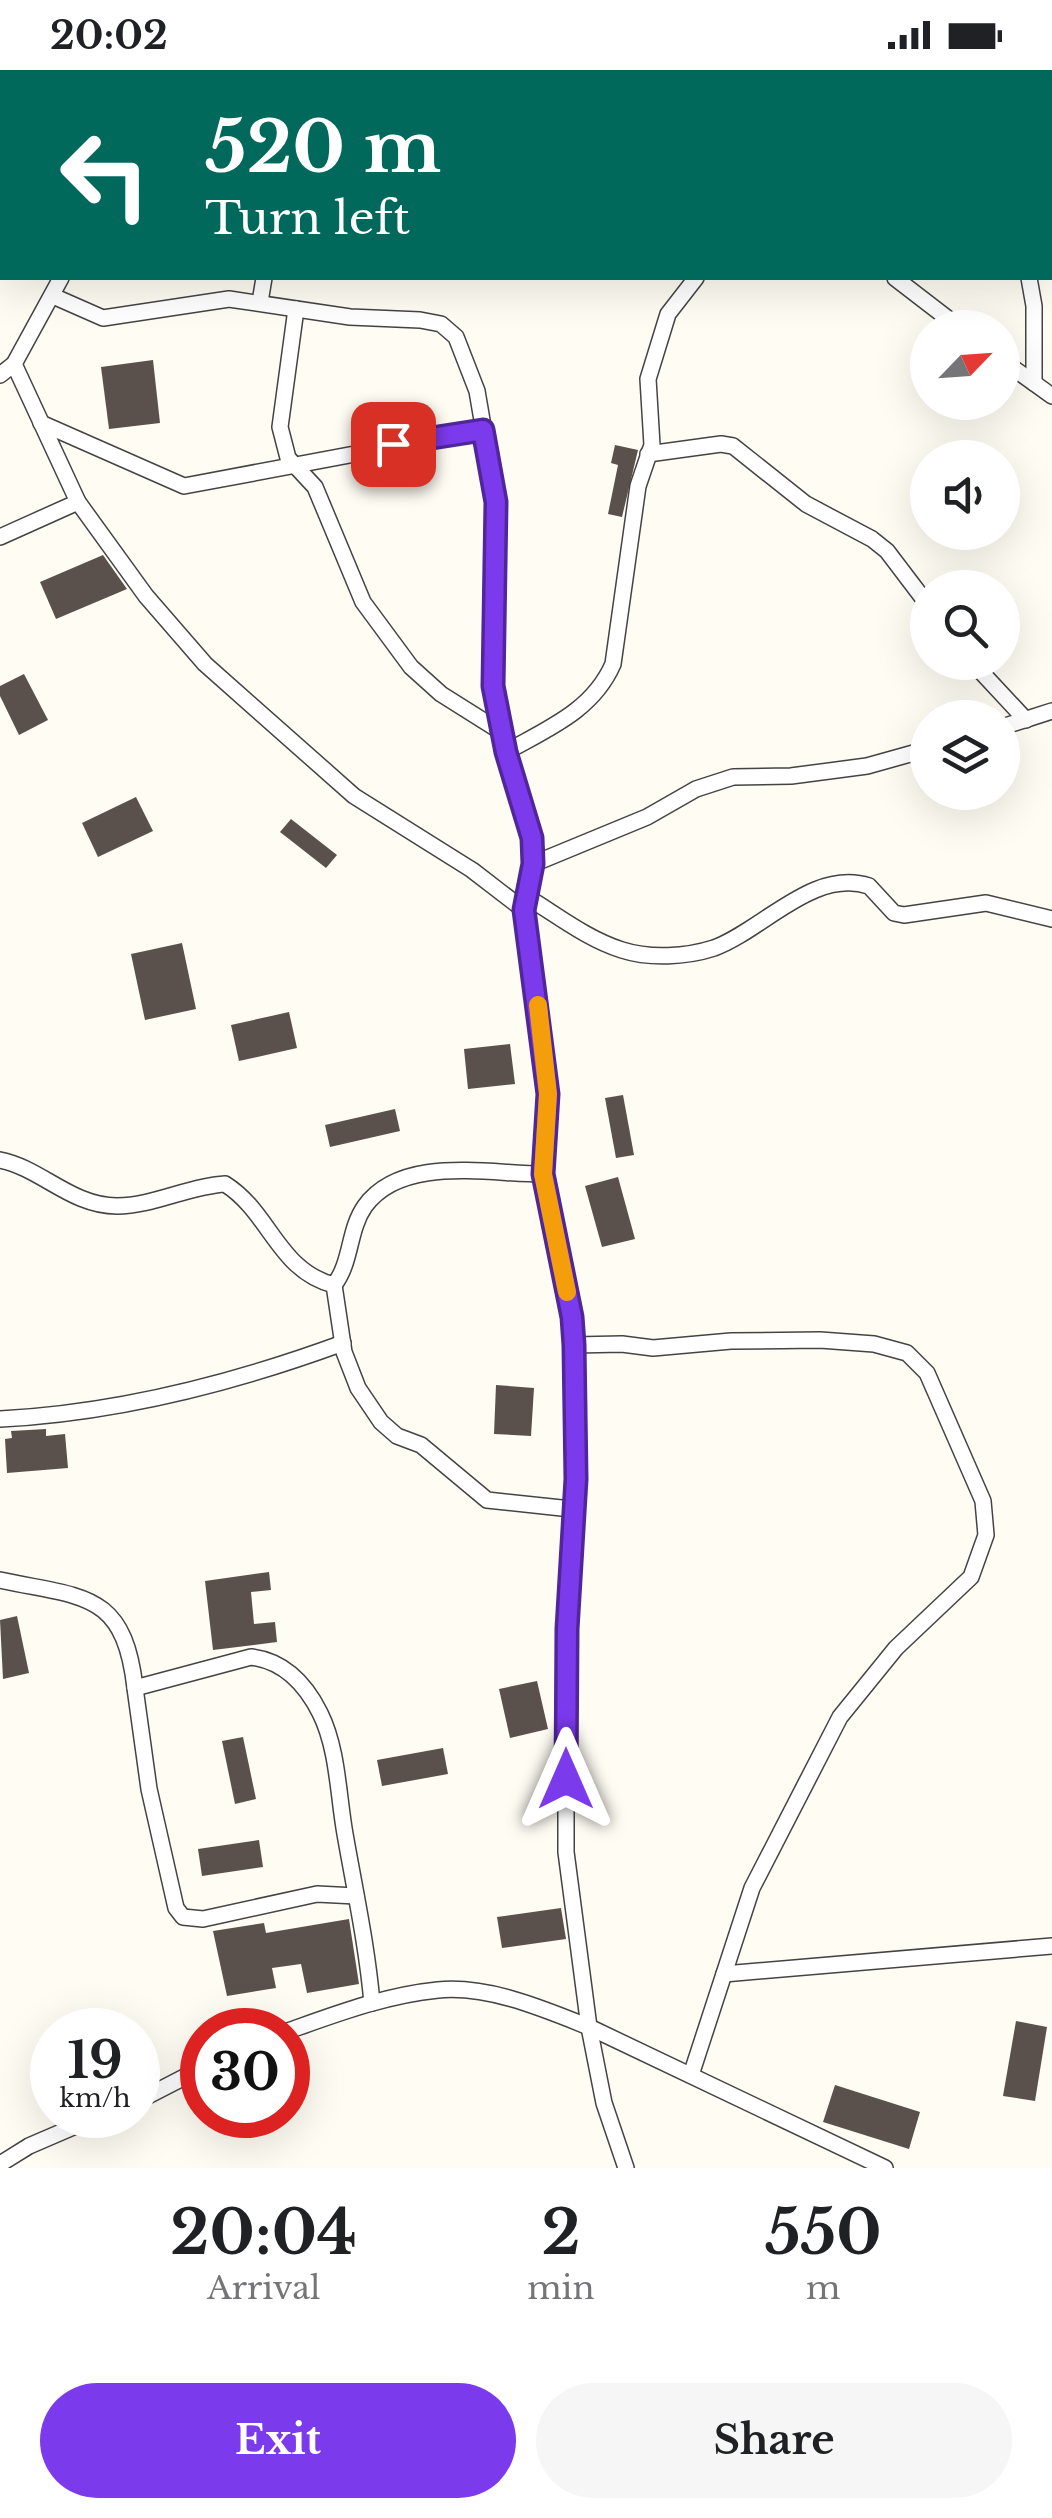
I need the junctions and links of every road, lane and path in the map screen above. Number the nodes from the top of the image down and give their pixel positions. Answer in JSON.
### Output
{"nodes":[{"id":1,"x":60,"y":280,"type":"edge"},
{"id":2,"x":264,"y":280,"type":"edge"},
{"id":3,"x":694,"y":280,"type":"edge"},
{"id":4,"x":898,"y":280,"type":"edge"},
{"id":5,"x":1029,"y":280,"type":"edge"},
{"id":6,"x":53,"y":296,"type":"junction"},
{"id":7,"x":260,"y":302,"type":"junction"},
{"id":8,"x":296,"y":309,"type":"junction"},
{"id":9,"x":937,"y":310,"type":"edge"},
{"id":10,"x":14,"y":364,"type":"junction"},
{"id":11,"x":1020,"y":373,"type":"edge"},
{"id":12,"x":0,"y":375,"type":"edge"},
{"id":13,"x":1034,"y":383,"type":"junction"},
{"id":14,"x":1052,"y":396,"type":"edge"},
{"id":15,"x":41,"y":423,"type":"junction"},
{"id":16,"x":483,"y":430,"type":"junction"},
{"id":17,"x":648,"y":454,"type":"junction"},
{"id":18,"x":292,"y":463,"type":"junction"},
{"id":19,"x":78,"y":502,"type":"junction"},
{"id":20,"x":0,"y":537,"type":"edge"},
{"id":21,"x":910,"y":582,"type":"edge"},
{"id":22,"x":986,"y":680,"type":"edge"},
{"id":23,"x":1052,"y":711,"type":"edge"},
{"id":24,"x":1026,"y":720,"type":"junction"},
{"id":25,"x":1020,"y":722,"type":"edge"},
{"id":26,"x":503,"y":733,"type":"junction"},
{"id":27,"x":506,"y":752,"type":"junction"},
{"id":28,"x":910,"y":754,"type":"edge"},
{"id":29,"x":533,"y":864,"type":"junction"},
{"id":30,"x":525,"y":903,"type":"junction"},
{"id":31,"x":1052,"y":919,"type":"edge"},
{"id":32,"x":0,"y":1160,"type":"edge"},
{"id":33,"x":543,"y":1174,"type":"junction"},
{"id":34,"x":334,"y":1286,"type":"junction"},
{"id":35,"x":343,"y":1343,"type":"junction"},
{"id":36,"x":574,"y":1345,"type":"junction"},
{"id":37,"x":0,"y":1419,"type":"edge"},
{"id":38,"x":572,"y":1510,"type":"junction"},
{"id":39,"x":0,"y":1580,"type":"edge"},
{"id":40,"x":136,"y":1688,"type":"junction"},
{"id":41,"x":356,"y":1896,"type":"junction"},
{"id":42,"x":1052,"y":1946,"type":"edge"},
{"id":43,"x":724,"y":1974,"type":"junction"},
{"id":44,"x":372,"y":2003,"type":"junction"},
{"id":45,"x":310,"y":2024,"type":"edge"},
{"id":46,"x":589,"y":2027,"type":"junction"},
{"id":47,"x":691,"y":2075,"type":"junction"},
{"id":48,"x":47,"y":2138,"type":"edge"},
{"id":49,"x":0,"y":2164,"type":"edge"},
{"id":50,"x":626,"y":2168,"type":"edge"},
{"id":51,"x":885,"y":2168,"type":"edge"}],
"edges":[{"from":1,"to":6,"type":"street"},
{"from":2,"to":7,"type":"street"},
{"from":3,"to":17,"type":"street"},
{"from":4,"to":9,"type":"street"},
{"from":5,"to":13,"type":"street"},
{"from":6,"to":7,"type":"street"},
{"from":6,"to":10,"type":"street"},
{"from":7,"to":8,"type":"street"},
{"from":8,"to":16,"type":"street"},
{"from":8,"to":18,"type":"street"},
{"from":10,"to":12,"type":"street"},
{"from":10,"to":15,"type":"street"},
{"from":11,"to":13,"type":"street"},
{"from":13,"to":14,"type":"street"},
{"from":15,"to":18,"type":"street"},
{"from":15,"to":19,"type":"street"},
{"from":16,"to":18,"type":"street"},
{"from":16,"to":26,"type":"street"},
{"from":17,"to":21,"type":"street"},
{"from":17,"to":27,"type":"street"},
{"from":18,"to":26,"type":"street"},
{"from":19,"to":20,"type":"street"},
{"from":19,"to":30,"type":"street"},
{"from":22,"to":24,"type":"street"},
{"from":23,"to":24,"type":"street"},
{"from":24,"to":25,"type":"street"},
{"from":26,"to":27,"type":"street"},
{"from":27,"to":29,"type":"street"},
{"from":28,"to":29,"type":"street"},
{"from":29,"to":30,"type":"street"},
{"from":30,"to":31,"type":"street"},
{"from":30,"to":33,"type":"street"},
{"from":32,"to":34,"type":"street"},
{"from":33,"to":34,"type":"street"},
{"from":33,"to":36,"type":"street"},
{"from":34,"to":35,"type":"street"},
{"from":35,"to":37,"type":"street"},
{"from":35,"to":38,"type":"street"},
{"from":36,"to":38,"type":"street"},
{"from":36,"to":43,"type":"street"},
{"from":38,"to":46,"type":"street"},
{"from":39,"to":40,"type":"street"},
{"from":40,"to":41,"type":"street"},
{"from":40,"to":41,"type":"street"},
{"from":41,"to":44,"type":"street"},
{"from":42,"to":43,"type":"street"},
{"from":43,"to":47,"type":"street"},
{"from":44,"to":45,"type":"street"},
{"from":44,"to":46,"type":"street"},
{"from":46,"to":47,"type":"street"},
{"from":46,"to":50,"type":"street"},
{"from":47,"to":51,"type":"street"},
{"from":48,"to":49,"type":"street"}]}
